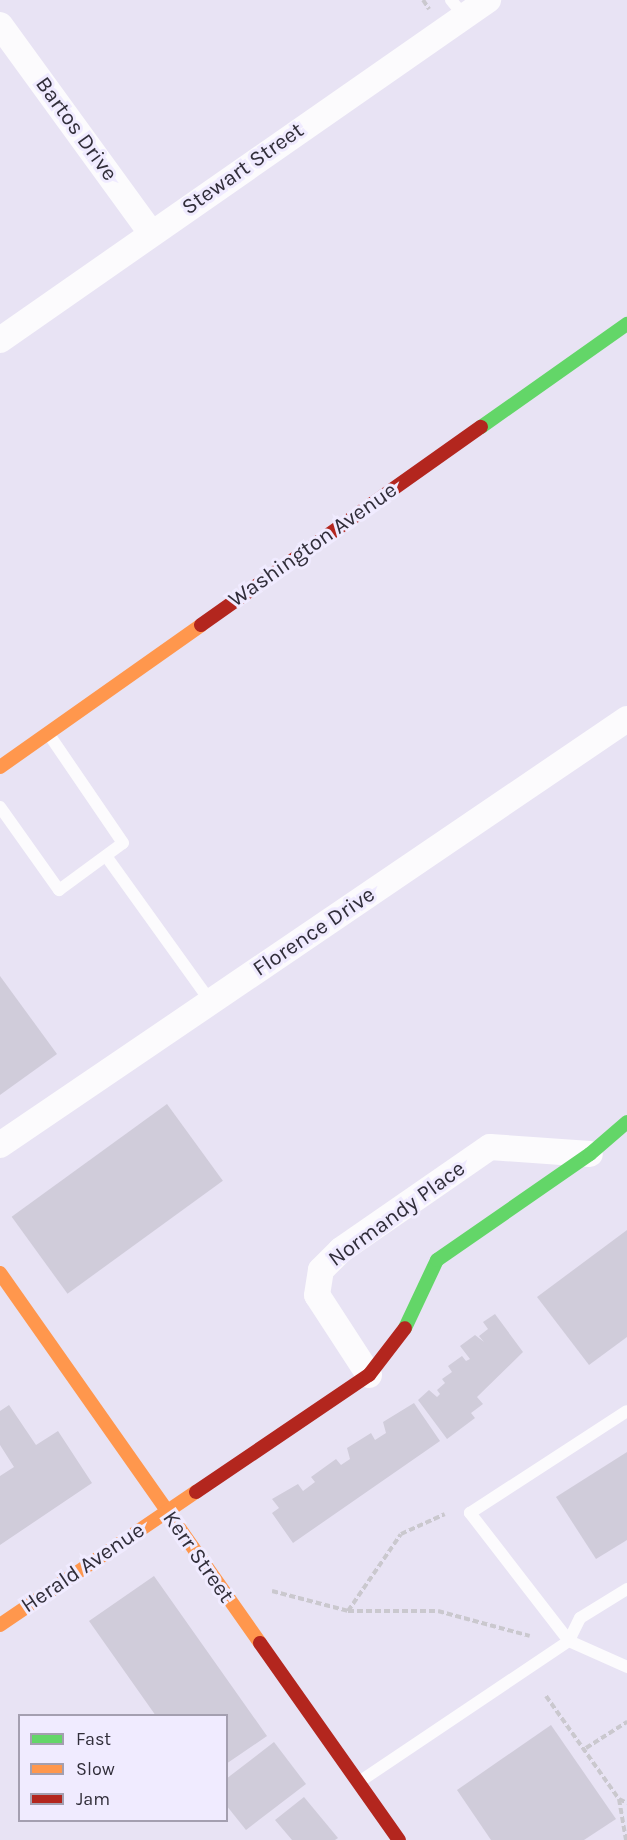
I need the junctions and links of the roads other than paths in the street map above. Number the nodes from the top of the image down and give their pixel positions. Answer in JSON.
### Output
{"nodes":[{"id":1,"x":488,"y":0,"type":"edge"},
{"id":2,"x":458,"y":8,"type":"edge"},
{"id":3,"x":0,"y":26,"type":"edge"},
{"id":4,"x":151,"y":233,"type":"junction"},
{"id":5,"x":627,"y":324,"type":"edge"},
{"id":6,"x":0,"y":340,"type":"edge"},
{"id":7,"x":627,"y":719,"type":"edge"},
{"id":8,"x":48,"y":732,"type":"junction"},
{"id":9,"x":0,"y":766,"type":"edge"},
{"id":10,"x":0,"y":807,"type":"edge"},
{"id":11,"x":106,"y":856,"type":"junction"},
{"id":12,"x":211,"y":1002,"type":"junction"},
{"id":13,"x":627,"y":1122,"type":"edge"},
{"id":14,"x":0,"y":1145,"type":"edge"},
{"id":15,"x":590,"y":1154,"type":"junction"},
{"id":16,"x":0,"y":1273,"type":"edge"},
{"id":17,"x":369,"y":1375,"type":"junction"},
{"id":18,"x":627,"y":1411,"type":"edge"},
{"id":19,"x":166,"y":1511,"type":"junction"},
{"id":20,"x":627,"y":1589,"type":"edge"},
{"id":21,"x":0,"y":1625,"type":"edge"},
{"id":22,"x":569,"y":1641,"type":"junction"},
{"id":23,"x":627,"y":1667,"type":"edge"},
{"id":24,"x":359,"y":1783,"type":"junction"},
{"id":25,"x":393,"y":1838,"type":"edge"}],
"edges":[{"from":1,"to":2,"type":"street","name":"Stewart Street"},
{"from":2,"to":4,"type":"street","name":"Stewart Street"},
{"from":3,"to":4,"type":"street","name":"Bartos Drive"},
{"from":4,"to":6,"type":"street","name":"Stewart Street"},
{"from":5,"to":8,"type":"street","name":"Washington Avenue"},
{"from":7,"to":12,"type":"street","name":"Florence Drive"},
{"from":8,"to":9,"type":"street","name":"Washington Avenue"},
{"from":8,"to":11,"type":"lane"},
{"from":10,"to":11,"type":"lane"},
{"from":11,"to":12,"type":"lane"},
{"from":12,"to":14,"type":"street","name":"Florence Drive"},
{"from":13,"to":15,"type":"street"},
{"from":15,"to":17,"type":"street"},
{"from":15,"to":17,"type":"street","name":"Normandy Place"},
{"from":16,"to":19,"type":"street","name":"Kerr Street"},
{"from":17,"to":19,"type":"street"},
{"from":18,"to":22,"type":"lane"},
{"from":19,"to":21,"type":"street","name":"Herald Avenue"},
{"from":19,"to":24,"type":"street","name":"Kerr Street"},
{"from":20,"to":22,"type":"lane"},
{"from":22,"to":23,"type":"lane"},
{"from":22,"to":24,"type":"lane"},
{"from":24,"to":25,"type":"street","name":"Kerr Street"}]}
